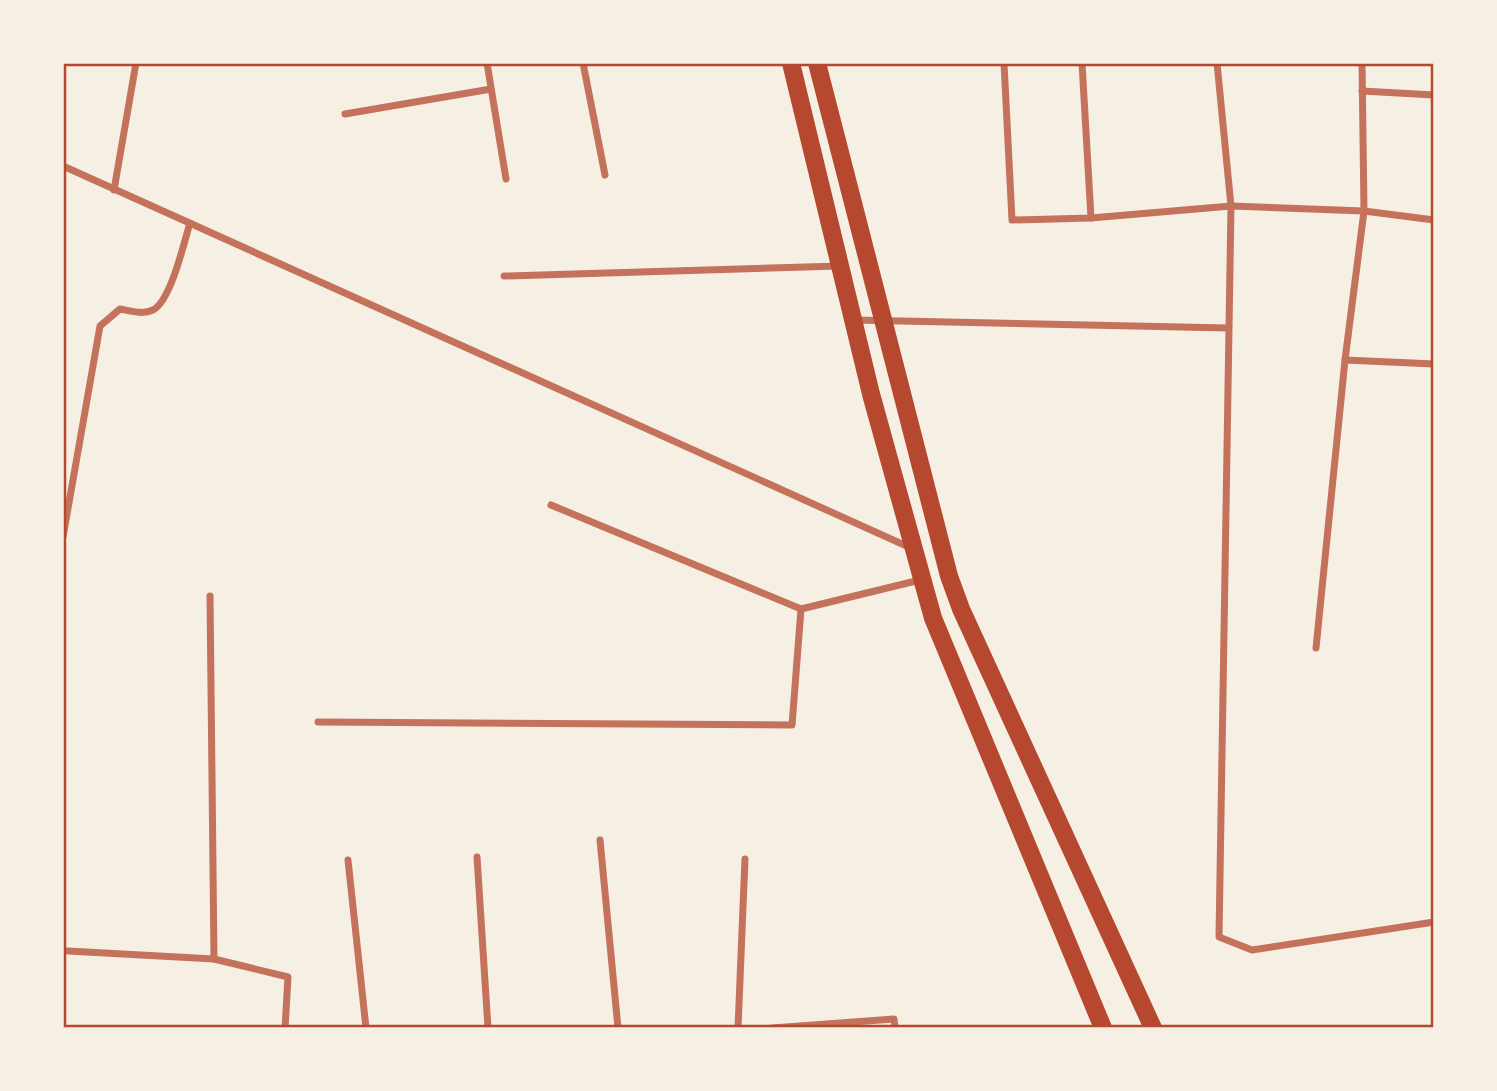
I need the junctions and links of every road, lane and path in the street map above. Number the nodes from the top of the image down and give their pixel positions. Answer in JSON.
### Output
{"nodes":[{"id":1,"x":136,"y":63,"type":"edge"},
{"id":2,"x":487,"y":63,"type":"edge"},
{"id":3,"x":583,"y":63,"type":"edge"},
{"id":4,"x":791,"y":63,"type":"edge"},
{"id":5,"x":817,"y":63,"type":"edge"},
{"id":6,"x":1004,"y":63,"type":"edge"},
{"id":7,"x":1082,"y":63,"type":"edge"},
{"id":8,"x":1217,"y":63,"type":"edge"},
{"id":9,"x":1362,"y":63,"type":"edge"},
{"id":10,"x":491,"y":89,"type":"junction"},
{"id":11,"x":1362,"y":91,"type":"junction"},
{"id":12,"x":1434,"y":95,"type":"edge"},
{"id":13,"x":345,"y":114,"type":"dead end"},
{"id":14,"x":63,"y":166,"type":"edge"},
{"id":15,"x":605,"y":175,"type":"dead end"},
{"id":16,"x":506,"y":179,"type":"dead end"},
{"id":17,"x":114,"y":190,"type":"junction"},
{"id":18,"x":1231,"y":206,"type":"junction"},
{"id":19,"x":1364,"y":211,"type":"junction"},
{"id":20,"x":1091,"y":218,"type":"junction"},
{"id":21,"x":1434,"y":220,"type":"edge"},
{"id":22,"x":190,"y":223,"type":"junction"},
{"id":23,"x":841,"y":266,"type":"junction"},
{"id":24,"x":504,"y":276,"type":"dead end"},
{"id":25,"x":853,"y":320,"type":"junction"},
{"id":26,"x":883,"y":321,"type":"junction"},
{"id":27,"x":1228,"y":328,"type":"junction"},
{"id":28,"x":1345,"y":360,"type":"junction"},
{"id":29,"x":1434,"y":364,"type":"edge"},
{"id":30,"x":551,"y":505,"type":"dead end"},
{"id":31,"x":63,"y":537,"type":"edge"},
{"id":32,"x":912,"y":548,"type":"junction"},
{"id":33,"x":921,"y":580,"type":"junction"},
{"id":34,"x":210,"y":596,"type":"dead end"},
{"id":35,"x":801,"y":609,"type":"junction"},
{"id":36,"x":1316,"y":648,"type":"dead end"},
{"id":37,"x":318,"y":722,"type":"dead end"},
{"id":38,"x":600,"y":840,"type":"dead end"},
{"id":39,"x":477,"y":857,"type":"dead end"},
{"id":40,"x":745,"y":859,"type":"dead end"},
{"id":41,"x":348,"y":860,"type":"dead end"},
{"id":42,"x":1434,"y":922,"type":"edge"},
{"id":43,"x":68,"y":951,"type":"dead end"},
{"id":44,"x":214,"y":959,"type":"junction"},
{"id":45,"x":285,"y":1028,"type":"edge"},
{"id":46,"x":366,"y":1028,"type":"edge"},
{"id":47,"x":488,"y":1028,"type":"edge"},
{"id":48,"x":618,"y":1028,"type":"edge"},
{"id":49,"x":738,"y":1028,"type":"edge"},
{"id":50,"x":772,"y":1028,"type":"edge"},
{"id":51,"x":895,"y":1028,"type":"edge"},
{"id":52,"x":1102,"y":1028,"type":"edge"},
{"id":53,"x":1153,"y":1028,"type":"edge"}],
"edges":[{"from":1,"to":17,"type":"street"},
{"from":2,"to":10,"type":"street"},
{"from":3,"to":15,"type":"street"},
{"from":4,"to":23,"type":"main road"},
{"from":5,"to":26,"type":"main road"},
{"from":6,"to":20,"type":"street"},
{"from":7,"to":20,"type":"street"},
{"from":8,"to":18,"type":"street"},
{"from":9,"to":11,"type":"street"},
{"from":10,"to":13,"type":"street"},
{"from":10,"to":16,"type":"street"},
{"from":11,"to":12,"type":"street"},
{"from":11,"to":19,"type":"street"},
{"from":14,"to":17,"type":"street"},
{"from":17,"to":22,"type":"street"},
{"from":18,"to":19,"type":"street"},
{"from":18,"to":20,"type":"street"},
{"from":18,"to":27,"type":"street"},
{"from":19,"to":21,"type":"street"},
{"from":19,"to":28,"type":"street"},
{"from":22,"to":31,"type":"street"},
{"from":22,"to":32,"type":"street"},
{"from":23,"to":24,"type":"street"},
{"from":23,"to":25,"type":"main road"},
{"from":25,"to":26,"type":"street"},
{"from":25,"to":32,"type":"main road"},
{"from":26,"to":27,"type":"street"},
{"from":26,"to":53,"type":"main road"},
{"from":27,"to":42,"type":"street"},
{"from":28,"to":29,"type":"street"},
{"from":28,"to":36,"type":"street"},
{"from":30,"to":35,"type":"street"},
{"from":32,"to":33,"type":"main road"},
{"from":33,"to":35,"type":"street"},
{"from":33,"to":52,"type":"main road"},
{"from":34,"to":44,"type":"street"},
{"from":35,"to":37,"type":"street"},
{"from":38,"to":48,"type":"street"},
{"from":39,"to":47,"type":"street"},
{"from":40,"to":49,"type":"street"},
{"from":41,"to":46,"type":"street"},
{"from":43,"to":44,"type":"street"},
{"from":44,"to":45,"type":"street"},
{"from":50,"to":51,"type":"street"}]}
